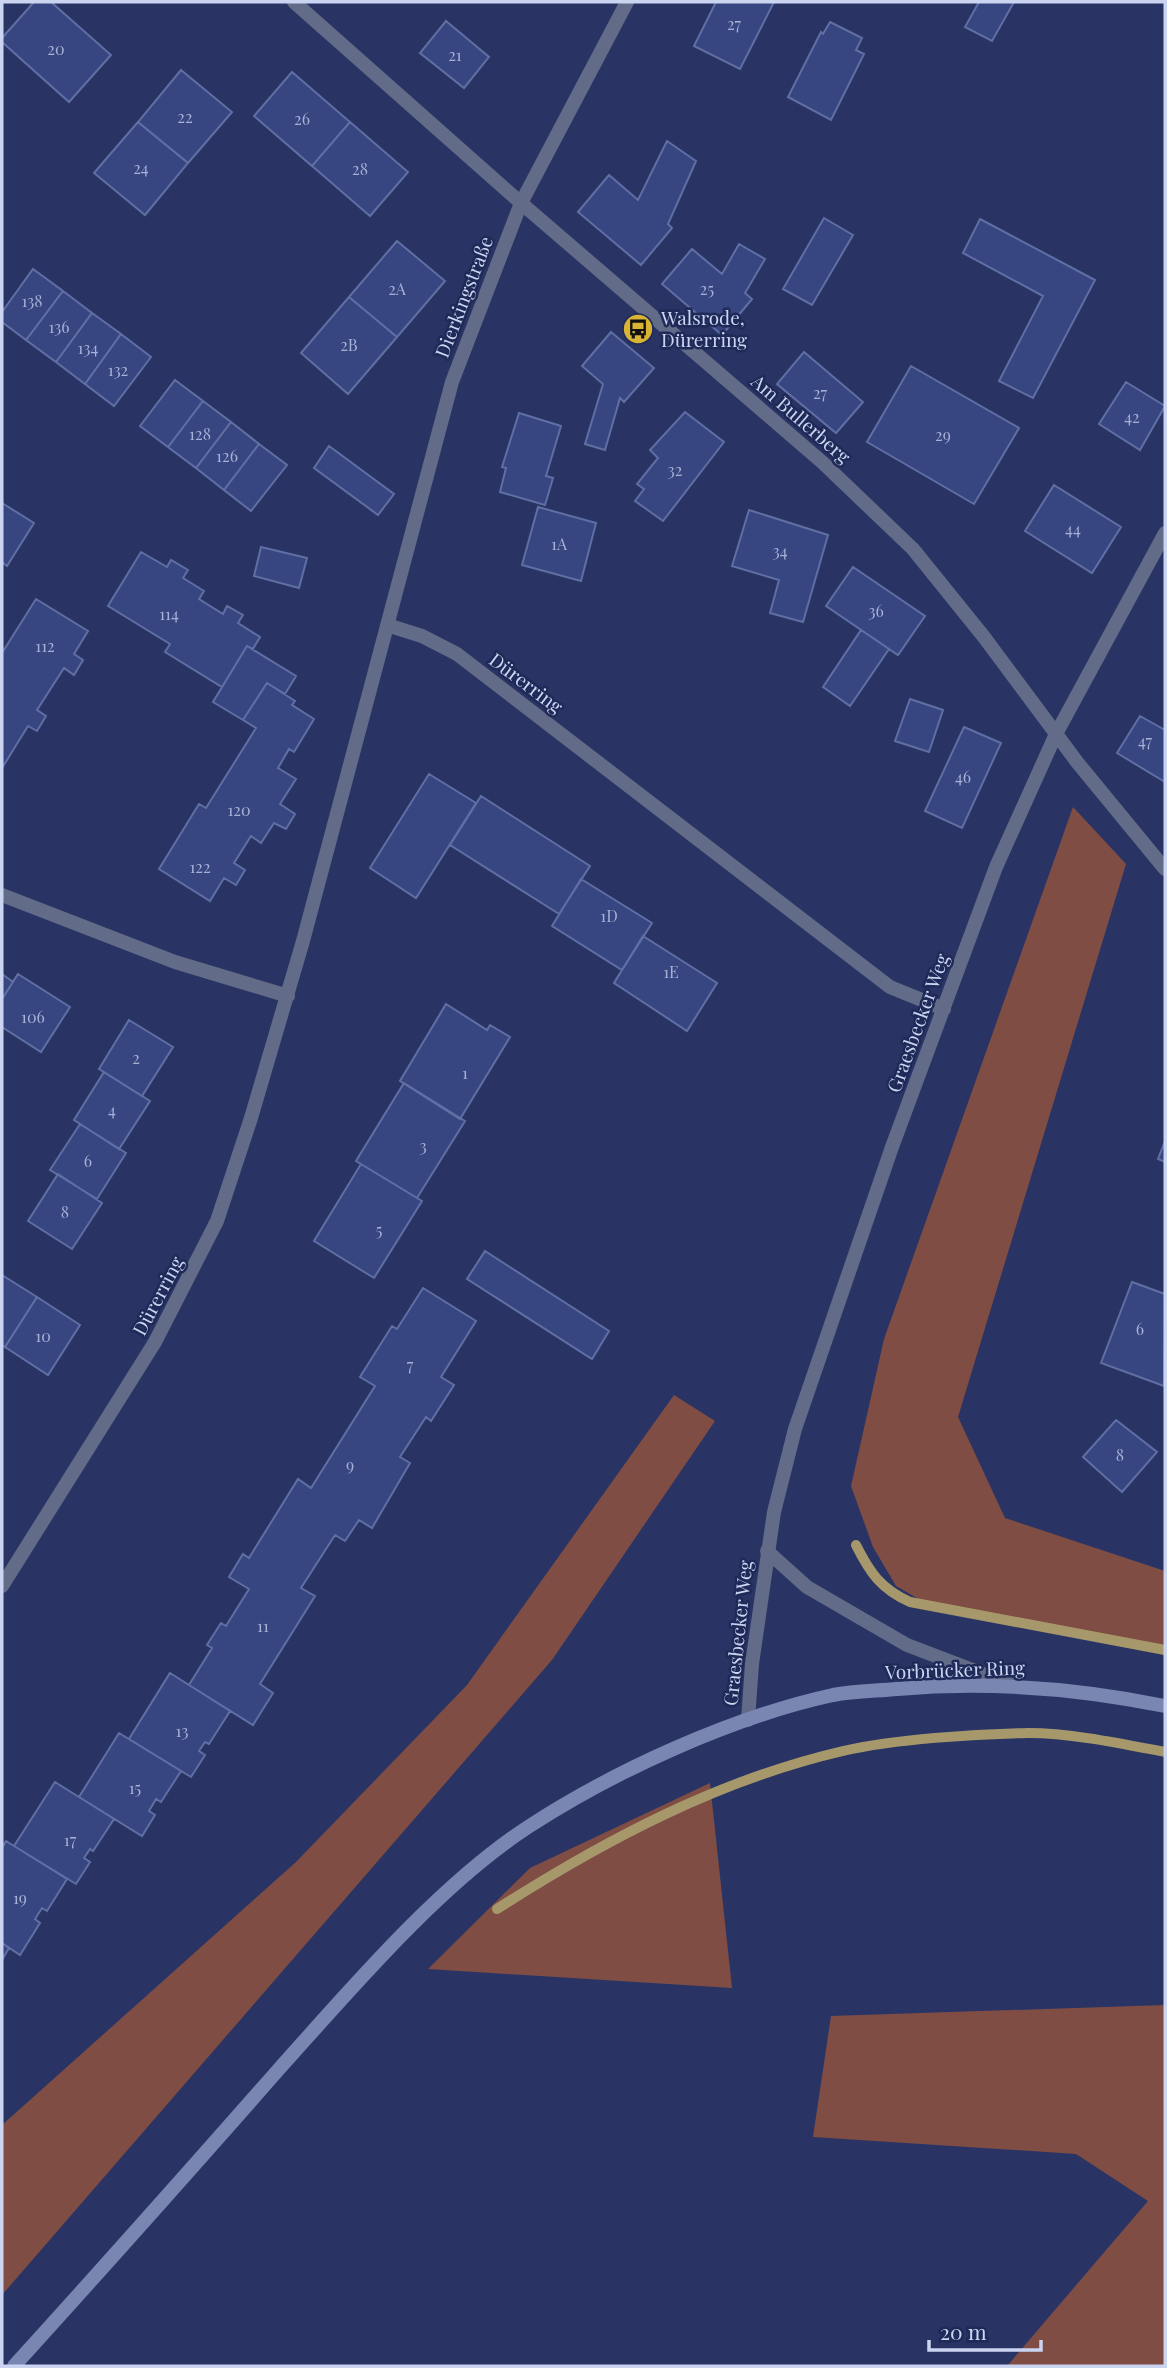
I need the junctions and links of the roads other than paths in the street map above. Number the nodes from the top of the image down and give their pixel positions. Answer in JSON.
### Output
{"nodes":[{"id":1,"x":294,"y":2,"type":"edge"},
{"id":2,"x":627,"y":2,"type":"edge"},
{"id":3,"x":521,"y":203,"type":"junction"},
{"id":4,"x":1165,"y":533,"type":"edge"},
{"id":5,"x":387,"y":625,"type":"junction"},
{"id":6,"x":1056,"y":734,"type":"junction"},
{"id":7,"x":1165,"y":869,"type":"edge"},
{"id":8,"x":2,"y":895,"type":"edge"},
{"id":9,"x":288,"y":996,"type":"junction"},
{"id":10,"x":944,"y":1009,"type":"junction"},
{"id":11,"x":767,"y":1551,"type":"junction"},
{"id":12,"x":2,"y":1586,"type":"edge"},
{"id":13,"x":1012,"y":1685,"type":"junction"},
{"id":14,"x":1165,"y":1706,"type":"edge"},
{"id":15,"x":748,"y":1720,"type":"junction"},
{"id":16,"x":14,"y":2366,"type":"edge"}],
"edges":[{"from":1,"to":3,"type":"street","name":"Am Bullerberg"},
{"from":2,"to":3,"type":"street","name":"Dierkingstraße"},
{"from":3,"to":5,"type":"street","name":"Dierkingstraße"},
{"from":3,"to":6,"type":"street","name":"Am Bullerberg"},
{"from":4,"to":6,"type":"street","name":"Graesbecker Weg"},
{"from":5,"to":9,"type":"street","name":"Dürerring"},
{"from":5,"to":10,"type":"street","name":"Dürerring"},
{"from":6,"to":7,"type":"street","name":"Am Bullerberg"},
{"from":6,"to":10,"type":"street","name":"Graesbecker Weg"},
{"from":8,"to":9,"type":"street"},
{"from":9,"to":12,"type":"street","name":"Dürerring"},
{"from":10,"to":11,"type":"street","name":"Graesbecker Weg"},
{"from":11,"to":13,"type":"street","name":"Graesbecker Weg"},
{"from":11,"to":15,"type":"street","name":"Graesbecker Weg"},
{"from":13,"to":14,"type":"main road","name":"Vorbrücker Ring"},
{"from":13,"to":15,"type":"main road","name":"Vorbrücker Ring"},
{"from":15,"to":16,"type":"main road","name":"Vorbrücker Ring"}]}
